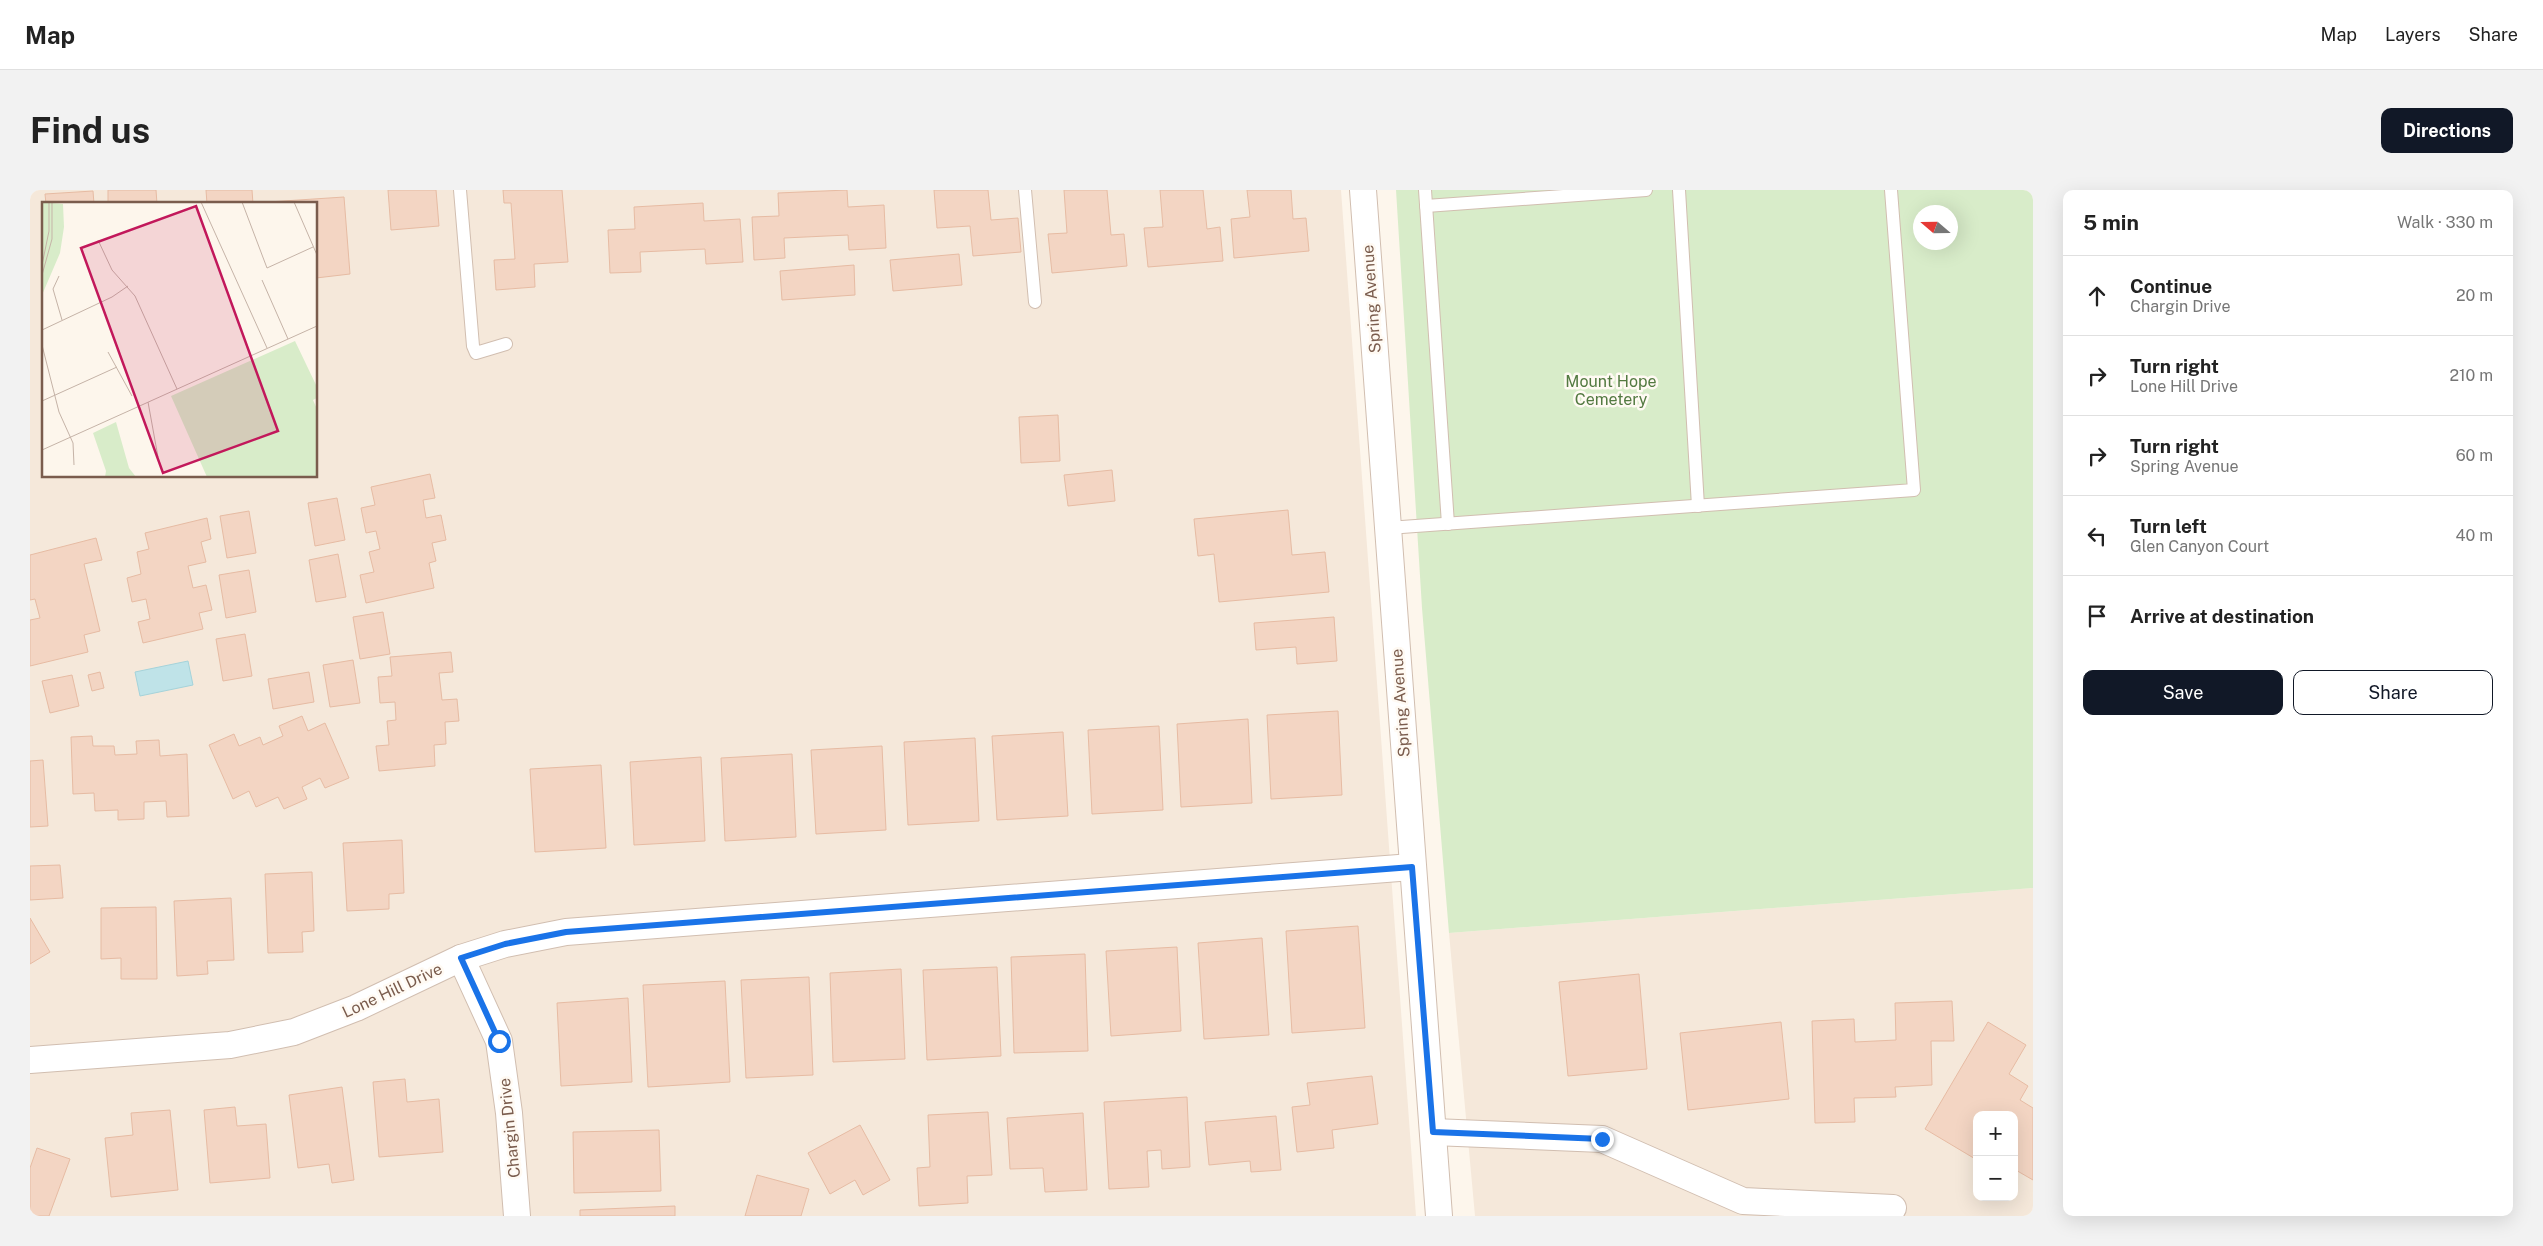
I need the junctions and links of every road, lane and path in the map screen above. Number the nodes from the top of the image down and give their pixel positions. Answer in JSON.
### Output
{"nodes":[{"id":1,"x":460,"y":190,"type":"edge"},
{"id":2,"x":1025,"y":190,"type":"edge"},
{"id":3,"x":1363,"y":190,"type":"edge"},
{"id":4,"x":1425,"y":190,"type":"edge"},
{"id":5,"x":1646,"y":190,"type":"edge"},
{"id":6,"x":1679,"y":190,"type":"edge"},
{"id":7,"x":1891,"y":190,"type":"edge"},
{"id":8,"x":1426,"y":206,"type":"junction"},
{"id":9,"x":1035,"y":302,"type":"dead end"},
{"id":10,"x":506,"y":344,"type":"dead end"},
{"id":11,"x":1698,"y":506,"type":"junction"},
{"id":12,"x":1448,"y":524,"type":"junction"},
{"id":13,"x":1388,"y":528,"type":"junction"},
{"id":14,"x":1412,"y":867,"type":"junction"},
{"id":15,"x":461,"y":958,"type":"junction"},
{"id":16,"x":30,"y":1060,"type":"edge"},
{"id":17,"x":1433,"y":1132,"type":"junction"},
{"id":18,"x":1893,"y":1208,"type":"dead end"},
{"id":19,"x":517,"y":1216,"type":"edge"},
{"id":20,"x":1439,"y":1216,"type":"edge"}],
"edges":[{"from":1,"to":10,"type":"lane"},
{"from":2,"to":9,"type":"lane"},
{"from":3,"to":13,"type":"street","name":"Spring Avenue"},
{"from":4,"to":8,"type":"lane"},
{"from":5,"to":8,"type":"lane"},
{"from":6,"to":11,"type":"lane"},
{"from":7,"to":11,"type":"lane"},
{"from":8,"to":12,"type":"lane"},
{"from":11,"to":12,"type":"lane"},
{"from":12,"to":13,"type":"lane"},
{"from":13,"to":14,"type":"street","name":"Spring Avenue"},
{"from":14,"to":15,"type":"street","name":"Lone Hill Drive"},
{"from":14,"to":17,"type":"street","name":"Spring Avenue"},
{"from":15,"to":16,"type":"street","name":"Lone Hill Drive"},
{"from":15,"to":19,"type":"street","name":"Chargin Drive"},
{"from":17,"to":18,"type":"street"},
{"from":17,"to":20,"type":"street","name":"Spring Avenue"}]}
